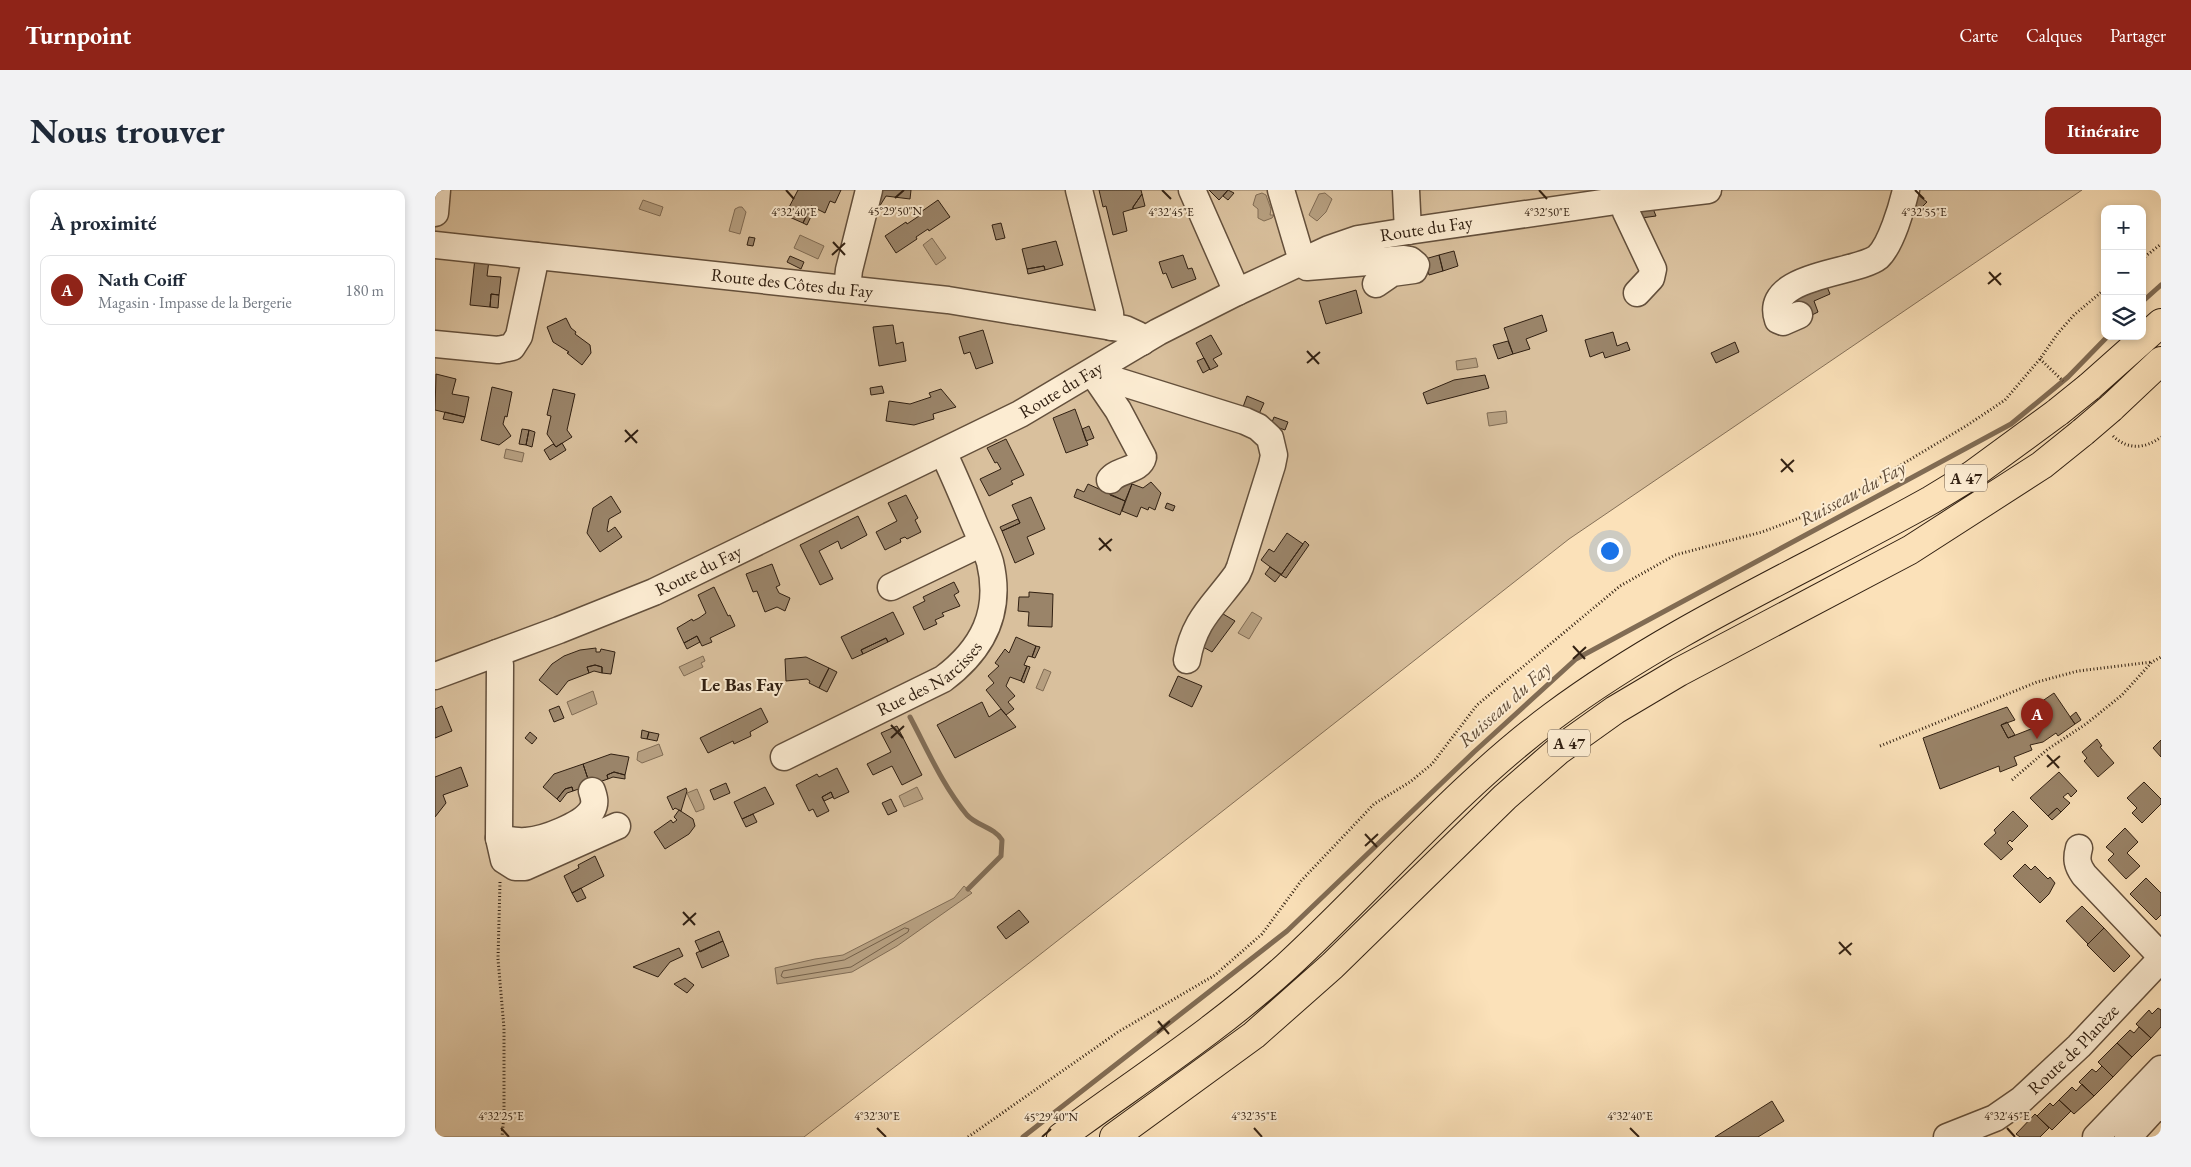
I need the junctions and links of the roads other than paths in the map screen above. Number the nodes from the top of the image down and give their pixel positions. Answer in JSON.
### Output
{"nodes":[{"id":1,"x":437,"y":190,"type":"edge"},
{"id":2,"x":869,"y":190,"type":"edge"},
{"id":3,"x":1079,"y":190,"type":"edge"},
{"id":4,"x":1192,"y":190,"type":"edge"},
{"id":5,"x":1281,"y":190,"type":"edge"},
{"id":6,"x":1406,"y":190,"type":"edge"},
{"id":7,"x":1906,"y":190,"type":"edge"},
{"id":8,"x":1694,"y":191,"type":"edge"},
{"id":9,"x":1623,"y":200,"type":"junction"},
{"id":10,"x":435,"y":213,"type":"edge"},
{"id":11,"x":1408,"y":230,"type":"junction"},
{"id":12,"x":435,"y":245,"type":"edge"},
{"id":13,"x":536,"y":256,"type":"junction"},
{"id":14,"x":1302,"y":260,"type":"junction"},
{"id":15,"x":1376,"y":284,"type":"dead end"},
{"id":16,"x":847,"y":288,"type":"junction"},
{"id":17,"x":1237,"y":292,"type":"junction"},
{"id":18,"x":1637,"y":292,"type":"dead end"},
{"id":19,"x":1799,"y":315,"type":"dead end"},
{"id":20,"x":2161,"y":323,"type":"edge"},
{"id":21,"x":1111,"y":327,"type":"junction"},
{"id":22,"x":1142,"y":342,"type":"junction"},
{"id":23,"x":435,"y":344,"type":"edge"},
{"id":24,"x":2161,"y":361,"type":"edge"},
{"id":25,"x":1098,"y":369,"type":"junction"},
{"id":26,"x":943,"y":452,"type":"junction"},
{"id":27,"x":1110,"y":480,"type":"dead end"},
{"id":28,"x":982,"y":542,"type":"junction"},
{"id":29,"x":891,"y":587,"type":"dead end"},
{"id":30,"x":497,"y":653,"type":"junction"},
{"id":31,"x":1187,"y":660,"type":"dead end"},
{"id":32,"x":435,"y":676,"type":"edge"},
{"id":33,"x":785,"y":758,"type":"dead end"},
{"id":34,"x":592,"y":791,"type":"dead end"},
{"id":35,"x":617,"y":826,"type":"dead end"},
{"id":36,"x":2079,"y":848,"type":"dead end"},
{"id":37,"x":501,"y":849,"type":"junction"},
{"id":38,"x":2161,"y":957,"type":"edge"},
{"id":39,"x":2161,"y":1069,"type":"edge"},
{"id":40,"x":2161,"y":1101,"type":"edge"},
{"id":41,"x":1061,"y":1137,"type":"edge"},
{"id":42,"x":1114,"y":1137,"type":"edge"},
{"id":43,"x":1947,"y":1137,"type":"edge"},
{"id":44,"x":2095,"y":1137,"type":"edge"},
{"id":45,"x":2128,"y":1137,"type":"edge"}],
"edges":[{"from":1,"to":10,"type":"street"},
{"from":2,"to":16,"type":"street"},
{"from":3,"to":21,"type":"street"},
{"from":4,"to":17,"type":"street"},
{"from":5,"to":14,"type":"street"},
{"from":6,"to":11,"type":"street"},
{"from":7,"to":19,"type":"street"},
{"from":8,"to":9,"type":"street","name":"Route du Fay"},
{"from":9,"to":11,"type":"street","name":"Route du Fay"},
{"from":9,"to":18,"type":"street"},
{"from":11,"to":14,"type":"street","name":"Route du Fay"},
{"from":12,"to":13,"type":"street","name":"Route des Côtes du Fay"},
{"from":13,"to":16,"type":"street","name":"Route des Côtes du Fay"},
{"from":13,"to":23,"type":"street"},
{"from":14,"to":15,"type":"street"},
{"from":14,"to":17,"type":"street","name":"Route du Fay"},
{"from":16,"to":21,"type":"street","name":"Route des Côtes du Fay"},
{"from":17,"to":22,"type":"street","name":"Route du Fay"},
{"from":20,"to":41,"type":"highway","number":"A 47","bridge":true},
{"from":21,"to":22,"type":"street","name":"Route des Côtes du Fay"},
{"from":22,"to":25,"type":"street","name":"Route du Fay"},
{"from":24,"to":42,"type":"highway","number":"A 47","bridge":true},
{"from":25,"to":26,"type":"street","name":"Route du Fay"},
{"from":25,"to":27,"type":"street"},
{"from":25,"to":31,"type":"street"},
{"from":26,"to":28,"type":"street","name":"Rue des Narcisses"},
{"from":26,"to":30,"type":"street","name":"Route du Fay"},
{"from":28,"to":29,"type":"street"},
{"from":28,"to":33,"type":"street","name":"Rue des Narcisses"},
{"from":30,"to":32,"type":"street","name":"Route du Fay"},
{"from":30,"to":37,"type":"street"},
{"from":34,"to":37,"type":"street"},
{"from":35,"to":37,"type":"street"},
{"from":36,"to":38,"type":"street"},
{"from":38,"to":43,"type":"street","name":"Route de Planèze"},
{"from":39,"to":44,"type":"street"},
{"from":40,"to":45,"type":"street"}]}
